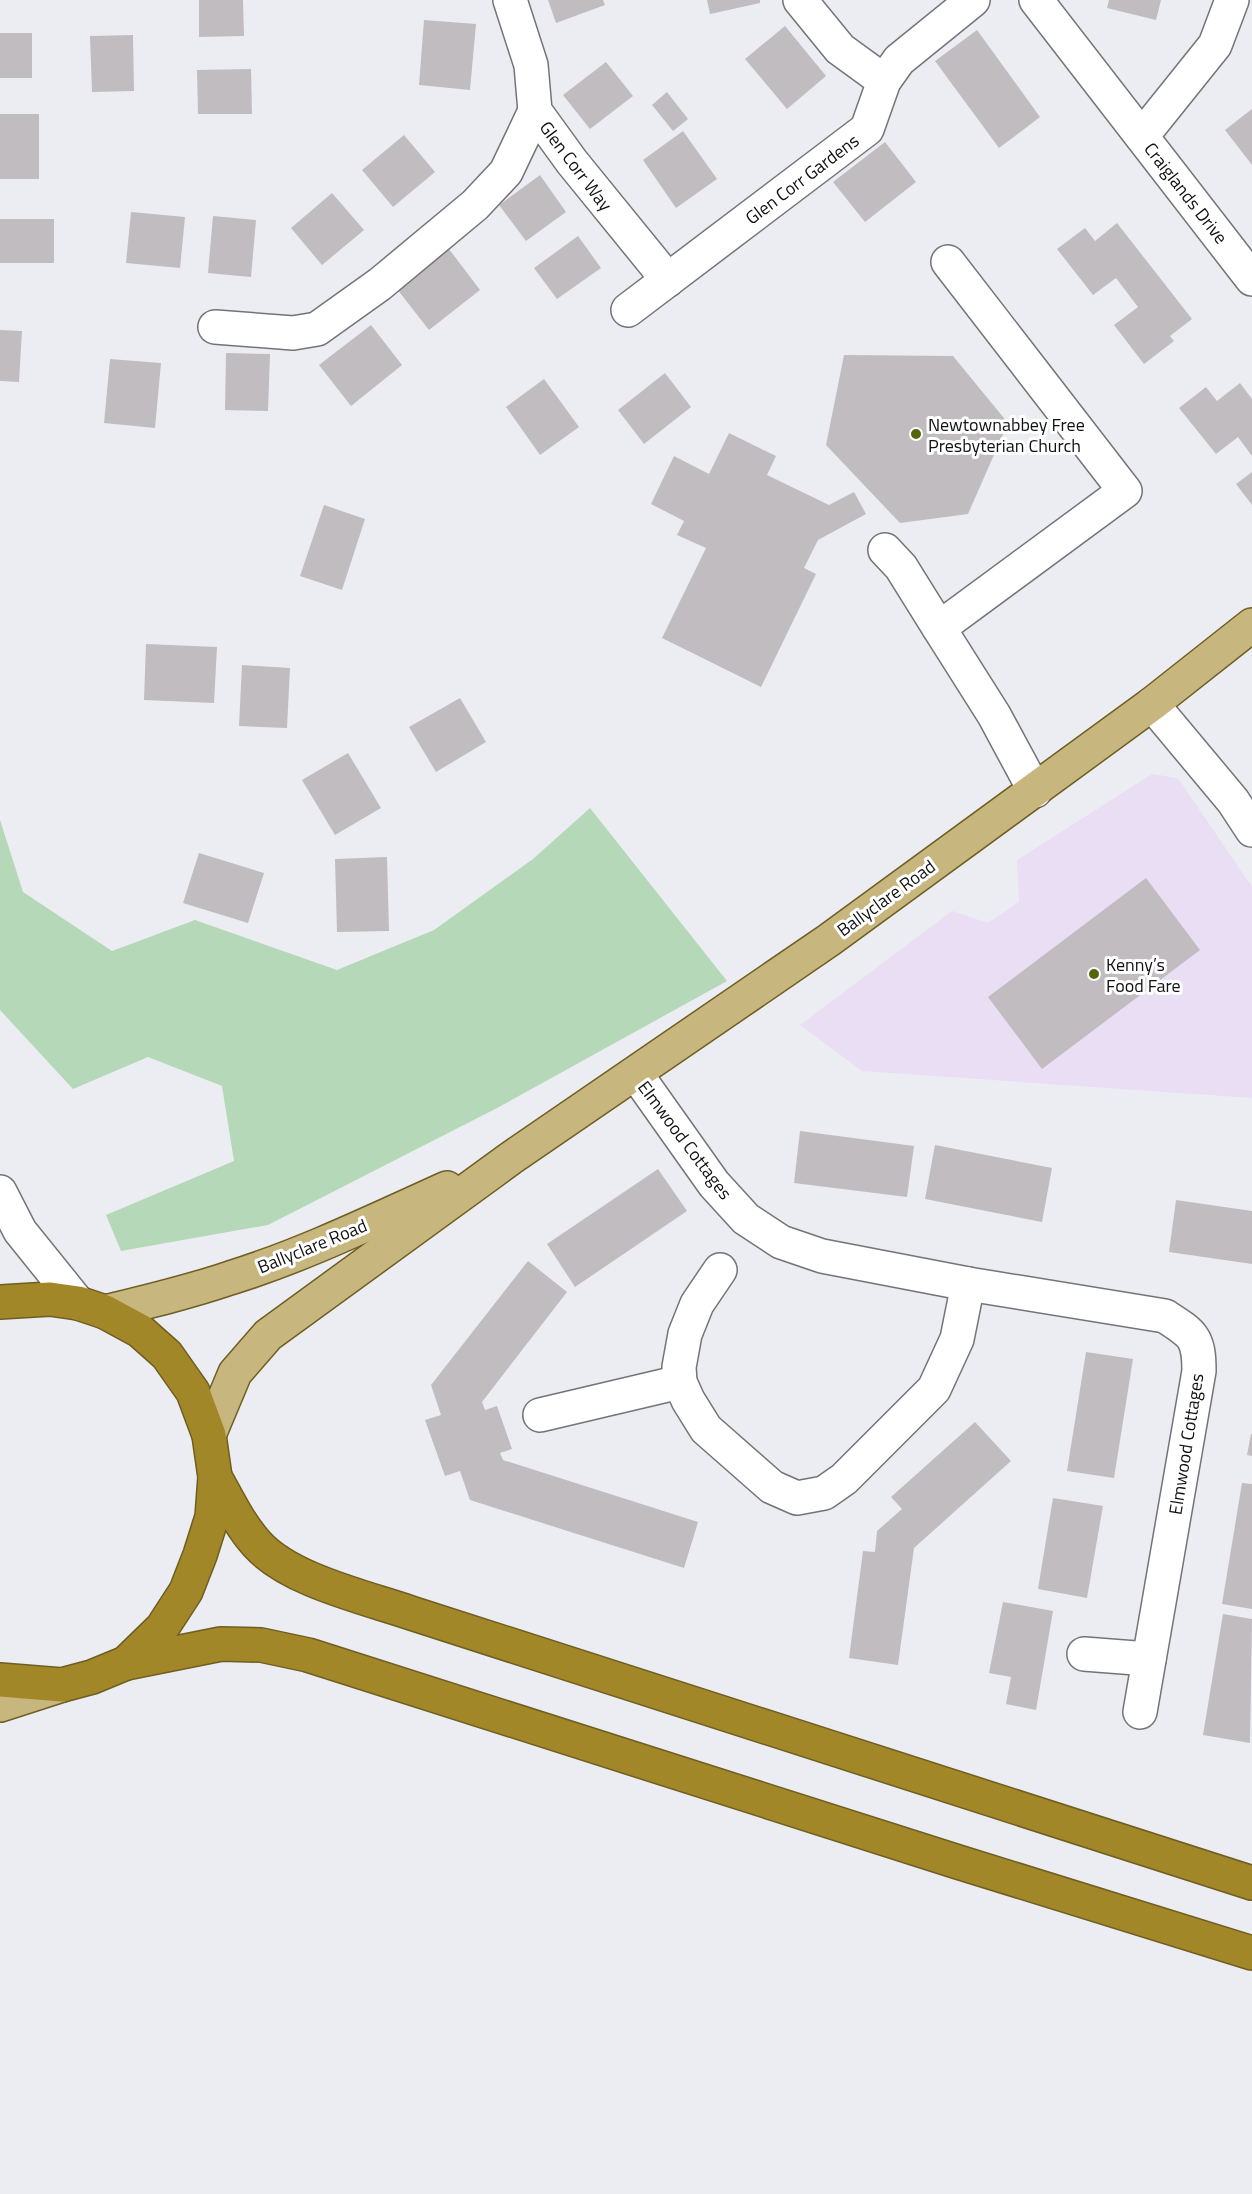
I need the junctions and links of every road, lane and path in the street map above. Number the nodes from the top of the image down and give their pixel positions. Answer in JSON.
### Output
{"nodes":[{"id":1,"x":510,"y":0,"type":"edge"},
{"id":2,"x":800,"y":0,"type":"edge"},
{"id":3,"x":974,"y":0,"type":"edge"},
{"id":4,"x":1036,"y":0,"type":"edge"},
{"id":5,"x":1232,"y":0,"type":"edge"},
{"id":6,"x":884,"y":81,"type":"junction"},
{"id":7,"x":535,"y":111,"type":"junction"},
{"id":8,"x":1142,"y":136,"type":"junction"},
{"id":9,"x":948,"y":262,"type":"dead end"},
{"id":10,"x":1252,"y":279,"type":"edge"},
{"id":11,"x":668,"y":280,"type":"junction"},
{"id":12,"x":628,"y":310,"type":"dead end"},
{"id":13,"x":215,"y":327,"type":"dead end"},
{"id":14,"x":885,"y":550,"type":"dead end"},
{"id":15,"x":1252,"y":626,"type":"edge"},
{"id":16,"x":939,"y":628,"type":"junction"},
{"id":17,"x":1152,"y":704,"type":"junction"},
{"id":18,"x":1035,"y":791,"type":"junction"},
{"id":19,"x":1252,"y":830,"type":"edge"},
{"id":20,"x":636,"y":1074,"type":"junction"},
{"id":21,"x":511,"y":1158,"type":"junction"},
{"id":22,"x":0,"y":1192,"type":"edge"},
{"id":23,"x":720,"y":1270,"type":"dead end"},
{"id":24,"x":968,"y":1284,"type":"junction"},
{"id":25,"x":0,"y":1302,"type":"edge"},
{"id":26,"x":92,"y":1308,"type":"junction"},
{"id":27,"x":680,"y":1382,"type":"junction"},
{"id":28,"x":540,"y":1415,"type":"dead end"},
{"id":29,"x":209,"y":1436,"type":"junction"},
{"id":30,"x":216,"y":1477,"type":"junction"},
{"id":31,"x":1084,"y":1654,"type":"dead end"},
{"id":32,"x":1149,"y":1659,"type":"junction"},
{"id":33,"x":126,"y":1663,"type":"junction"},
{"id":34,"x":0,"y":1680,"type":"edge"},
{"id":35,"x":62,"y":1684,"type":"junction"},
{"id":36,"x":0,"y":1705,"type":"edge"},
{"id":37,"x":1140,"y":1712,"type":"dead end"},
{"id":38,"x":1252,"y":1883,"type":"edge"},
{"id":39,"x":1252,"y":1953,"type":"edge"}],
"edges":[{"from":1,"to":7,"type":"street","name":"Glen Corr Way"},
{"from":2,"to":6,"type":"street"},
{"from":3,"to":6,"type":"street","name":"Glen Corr Gardens"},
{"from":4,"to":8,"type":"street","name":"Craiglands Drive"},
{"from":5,"to":8,"type":"street"},
{"from":6,"to":11,"type":"street","name":"Glen Corr Gardens"},
{"from":7,"to":11,"type":"street","name":"Glen Corr Way"},
{"from":7,"to":13,"type":"street"},
{"from":8,"to":10,"type":"street","name":"Craiglands Drive"},
{"from":9,"to":16,"type":"street"},
{"from":11,"to":12,"type":"street","name":"Glen Corr Gardens"},
{"from":14,"to":16,"type":"street"},
{"from":15,"to":17,"type":"main road","name":"Ballyclare Road"},
{"from":16,"to":18,"type":"street"},
{"from":17,"to":18,"type":"main road","name":"Ballyclare Road"},
{"from":17,"to":19,"type":"street"},
{"from":18,"to":20,"type":"main road","name":"Ballyclare Road"},
{"from":20,"to":21,"type":"main road","name":"Ballyclare Road"},
{"from":20,"to":24,"type":"street","name":"Elmwood Cottages"},
{"from":21,"to":26,"type":"main road","name":"Ballyclare Road"},
{"from":21,"to":29,"type":"main road","name":"Ballyclare Road"},
{"from":22,"to":26,"type":"street"},
{"from":23,"to":27,"type":"street"},
{"from":24,"to":27,"type":"street"},
{"from":24,"to":32,"type":"street","name":"Elmwood Cottages"},
{"from":25,"to":26,"type":"highway"},
{"from":26,"to":29,"type":"highway"},
{"from":27,"to":28,"type":"street"},
{"from":29,"to":30,"type":"highway"},
{"from":30,"to":33,"type":"highway"},
{"from":30,"to":38,"type":"highway"},
{"from":31,"to":32,"type":"street"},
{"from":32,"to":37,"type":"street","name":"Elmwood Cottages"},
{"from":33,"to":35,"type":"highway"},
{"from":33,"to":39,"type":"highway"},
{"from":34,"to":35,"type":"highway"},
{"from":35,"to":36,"type":"main road"}]}
